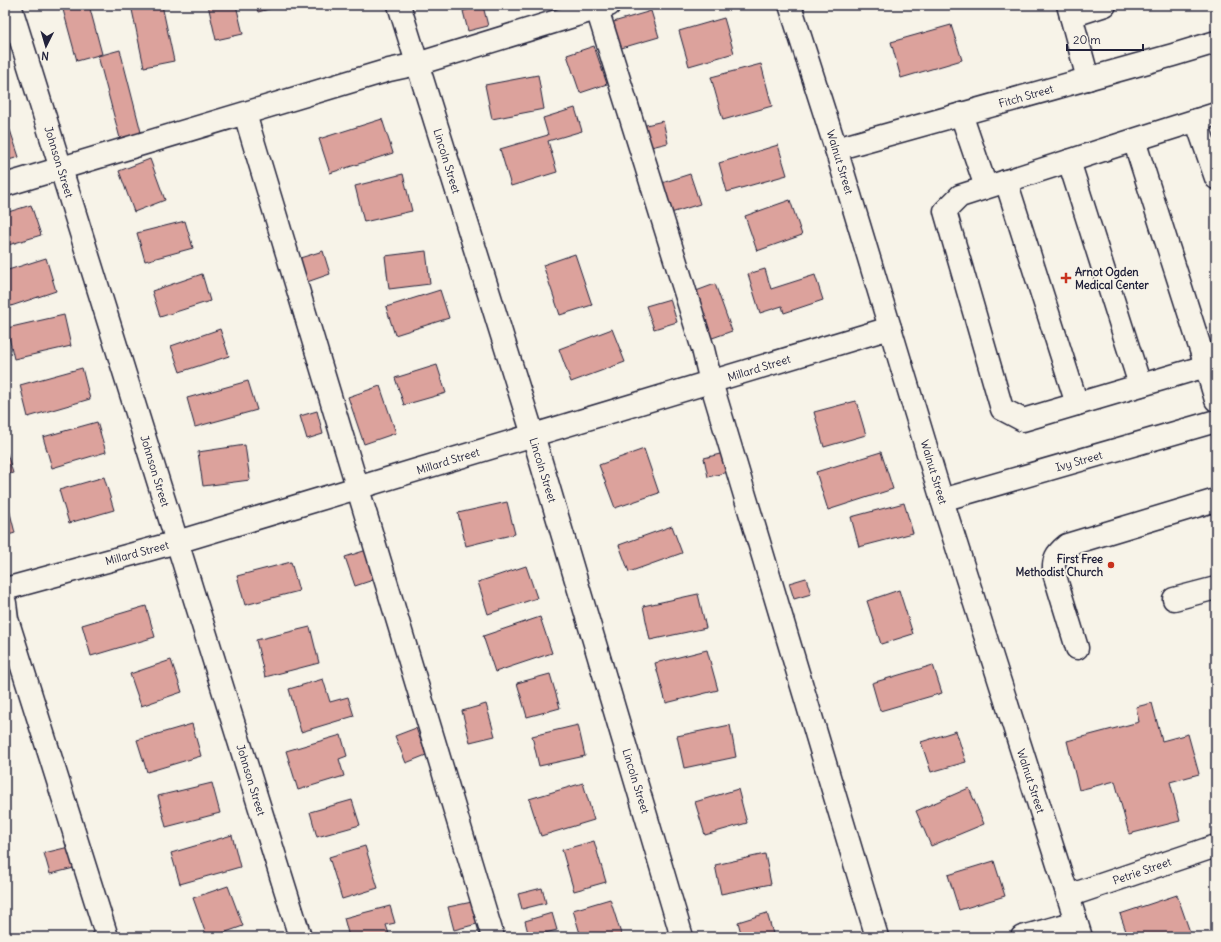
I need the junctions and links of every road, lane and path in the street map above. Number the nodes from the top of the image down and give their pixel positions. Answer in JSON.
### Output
{"nodes":[{"id":1,"x":10,"y":5,"type":"edge"},
{"id":2,"x":399,"y":5,"type":"edge"},
{"id":3,"x":790,"y":5,"type":"edge"},
{"id":4,"x":1105,"y":5,"type":"edge"},
{"id":5,"x":603,"y":7,"type":"edge"},
{"id":6,"x":1069,"y":10,"type":"edge"},
{"id":7,"x":1216,"y":42,"type":"edge"},
{"id":8,"x":417,"y":64,"type":"junction"},
{"id":9,"x":1088,"y":79,"type":"junction"},
{"id":10,"x":245,"y":114,"type":"junction"},
{"id":11,"x":961,"y":114,"type":"junction"},
{"id":12,"x":1206,"y":117,"type":"edge"},
{"id":13,"x":1134,"y":140,"type":"junction"},
{"id":14,"x":836,"y":149,"type":"junction"},
{"id":15,"x":1069,"y":161,"type":"junction"},
{"id":16,"x":61,"y":169,"type":"junction"},
{"id":17,"x":1216,"y":178,"type":"edge"},
{"id":18,"x":996,"y":184,"type":"junction"},
{"id":19,"x":5,"y":185,"type":"edge"},
{"id":20,"x":890,"y":328,"type":"junction"},
{"id":21,"x":1211,"y":364,"type":"edge"},
{"id":22,"x":711,"y":382,"type":"junction"},
{"id":23,"x":1140,"y":385,"type":"junction"},
{"id":24,"x":1216,"y":400,"type":"edge"},
{"id":25,"x":1077,"y":404,"type":"junction"},
{"id":26,"x":1216,"y":421,"type":"edge"},
{"id":27,"x":532,"y":435,"type":"junction"},
{"id":28,"x":358,"y":488,"type":"junction"},
{"id":29,"x":942,"y":500,"type":"junction"},
{"id":30,"x":1216,"y":500,"type":"edge"},
{"id":31,"x":177,"y":542,"type":"junction"},
{"id":32,"x":1216,"y":588,"type":"edge"},
{"id":33,"x":5,"y":589,"type":"edge"},
{"id":34,"x":1174,"y":599,"type":"dead end"},
{"id":35,"x":5,"y":604,"type":"edge"},
{"id":36,"x":1077,"y":648,"type":"dead end"},
{"id":37,"x":1216,"y":846,"type":"edge"},
{"id":38,"x":1068,"y":896,"type":"junction"},
{"id":39,"x":1078,"y":929,"type":"edge"},
{"id":40,"x":106,"y":937,"type":"edge"},
{"id":41,"x":300,"y":937,"type":"edge"},
{"id":42,"x":493,"y":937,"type":"edge"},
{"id":43,"x":682,"y":937,"type":"edge"},
{"id":44,"x":877,"y":937,"type":"edge"},
{"id":45,"x":1022,"y":937,"type":"edge"}],
"edges":[{"from":1,"to":16,"type":"street","name":"Johnson Street"},
{"from":2,"to":8,"type":"street","name":"Lincoln Street"},
{"from":3,"to":14,"type":"street","name":"Walnut Street"},
{"from":4,"to":6,"type":"street"},
{"from":5,"to":8,"type":"street"},
{"from":5,"to":22,"type":"street"},
{"from":6,"to":9,"type":"street"},
{"from":7,"to":9,"type":"street","name":"Fitch Street"},
{"from":8,"to":10,"type":"street"},
{"from":8,"to":27,"type":"street","name":"Lincoln Street"},
{"from":9,"to":11,"type":"street","name":"Fitch Street"},
{"from":10,"to":16,"type":"street"},
{"from":10,"to":28,"type":"street"},
{"from":11,"to":14,"type":"street","name":"Fitch Street"},
{"from":11,"to":18,"type":"street"},
{"from":12,"to":13,"type":"street"},
{"from":12,"to":17,"type":"street"},
{"from":13,"to":15,"type":"street"},
{"from":13,"to":21,"type":"street"},
{"from":14,"to":20,"type":"street","name":"Walnut Street"},
{"from":15,"to":18,"type":"street"},
{"from":15,"to":23,"type":"street"},
{"from":16,"to":19,"type":"street"},
{"from":16,"to":31,"type":"street","name":"Johnson Street"},
{"from":18,"to":25,"type":"street"},
{"from":18,"to":25,"type":"street"},
{"from":20,"to":22,"type":"street","name":"Millard Street"},
{"from":20,"to":29,"type":"street","name":"Walnut Street"},
{"from":21,"to":23,"type":"street"},
{"from":21,"to":24,"type":"street"},
{"from":22,"to":27,"type":"street","name":"Millard Street"},
{"from":22,"to":44,"type":"street"},
{"from":23,"to":25,"type":"street"},
{"from":26,"to":29,"type":"street","name":"Ivy Street"},
{"from":27,"to":28,"type":"street","name":"Millard Street"},
{"from":27,"to":43,"type":"street","name":"Lincoln Street"},
{"from":28,"to":31,"type":"street","name":"Millard Street"},
{"from":28,"to":42,"type":"street"},
{"from":29,"to":38,"type":"street","name":"Walnut Street"},
{"from":30,"to":36,"type":"street"},
{"from":31,"to":33,"type":"street","name":"Millard Street"},
{"from":31,"to":41,"type":"street","name":"Johnson Street"},
{"from":32,"to":34,"type":"street"},
{"from":35,"to":40,"type":"street"},
{"from":37,"to":38,"type":"street","name":"Petrie Street"},
{"from":38,"to":39,"type":"street","name":"Walnut Street"},
{"from":39,"to":45,"type":"street"}]}
